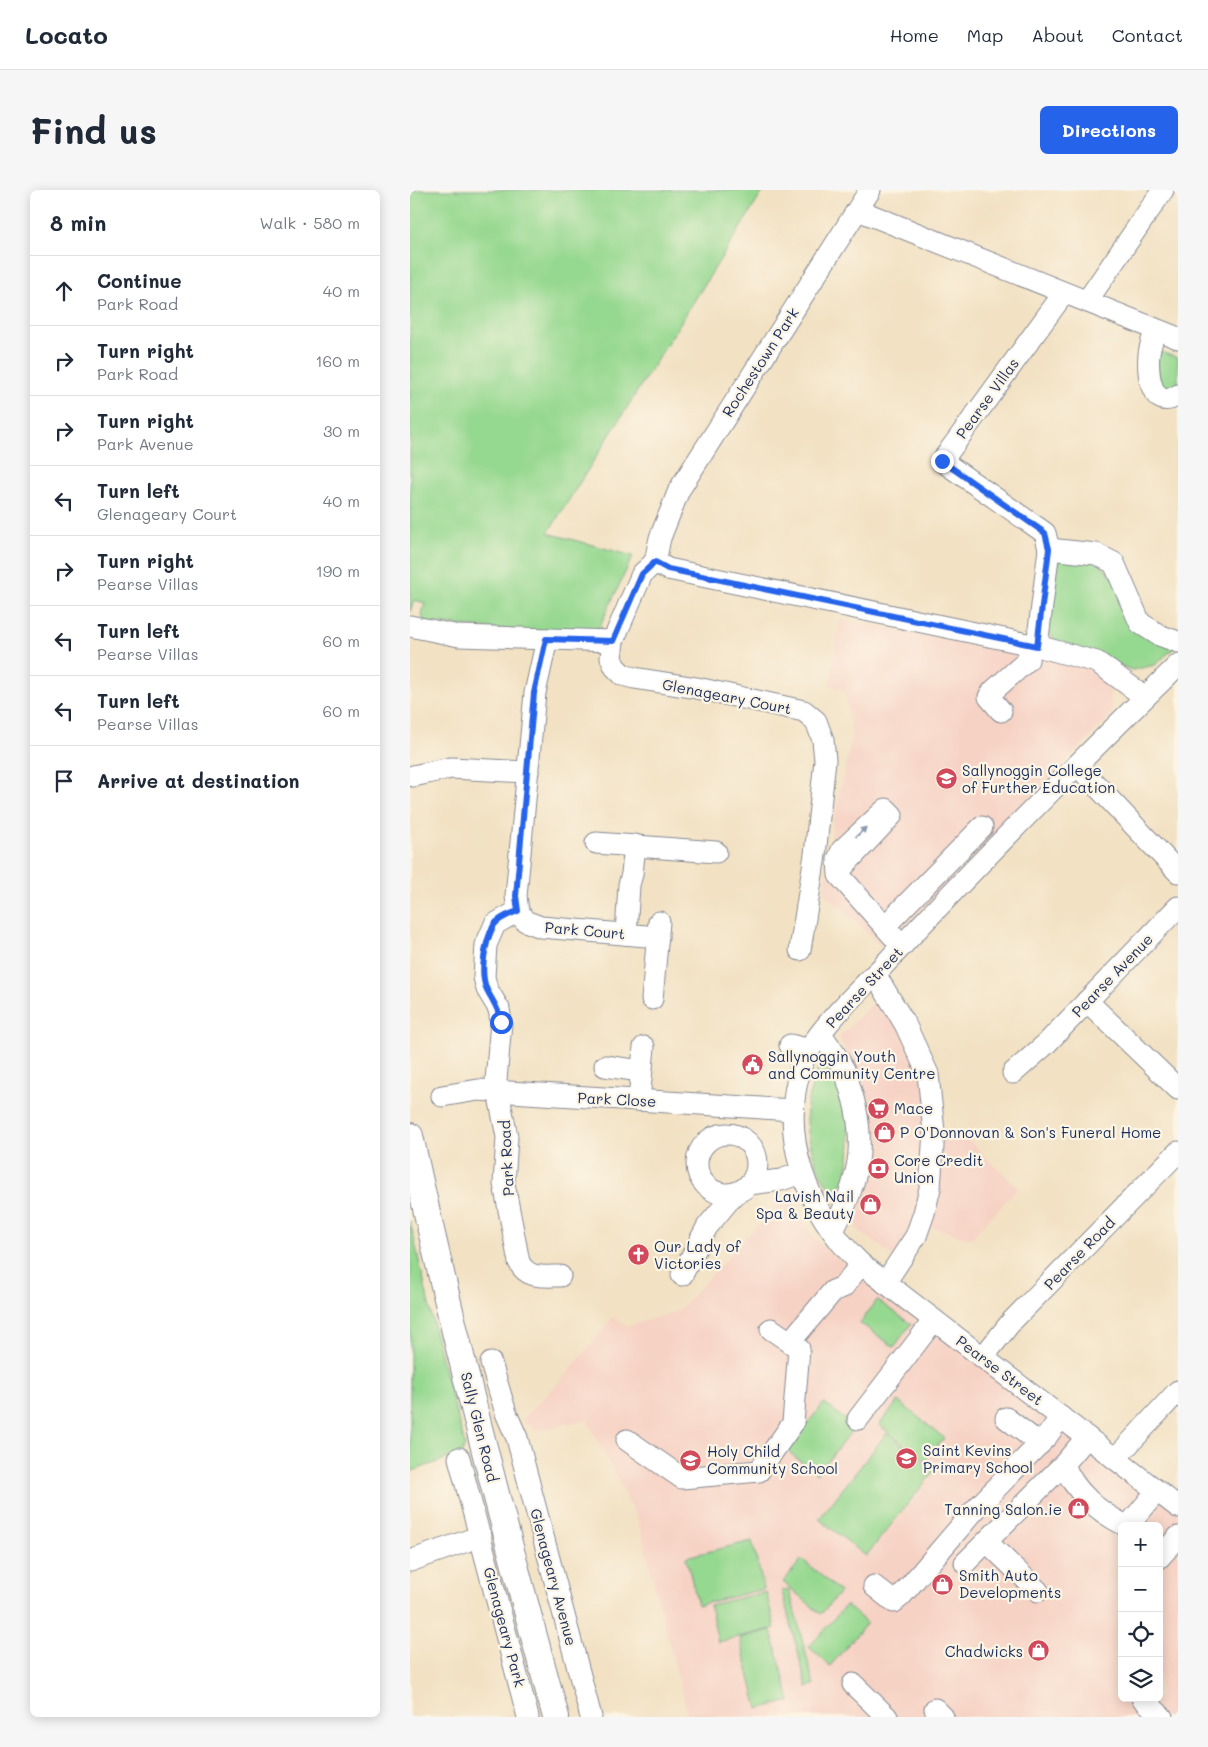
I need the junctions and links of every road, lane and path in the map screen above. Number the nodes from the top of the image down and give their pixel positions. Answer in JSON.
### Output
{"nodes":[{"id":1,"x":870,"y":190,"type":"edge"},
{"id":2,"x":1163,"y":190,"type":"edge"},
{"id":3,"x":858,"y":210,"type":"junction"},
{"id":4,"x":1064,"y":293,"type":"junction"},
{"id":5,"x":1087,"y":301,"type":"junction"},
{"id":6,"x":1155,"y":330,"type":"junction"},
{"id":7,"x":1178,"y":338,"type":"edge"},
{"id":8,"x":1178,"y":396,"type":"edge"},
{"id":9,"x":1049,"y":549,"type":"junction"},
{"id":10,"x":655,"y":562,"type":"junction"},
{"id":11,"x":410,"y":626,"type":"edge"},
{"id":12,"x":546,"y":639,"type":"junction"},
{"id":13,"x":613,"y":641,"type":"junction"},
{"id":14,"x":1178,"y":642,"type":"edge"},
{"id":15,"x":1034,"y":646,"type":"junction"},
{"id":16,"x":1178,"y":665,"type":"edge"},
{"id":17,"x":1145,"y":697,"type":"junction"},
{"id":18,"x":1000,"y":702,"type":"dead end"},
{"id":19,"x":1078,"y":766,"type":"junction"},
{"id":20,"x":528,"y":772,"type":"junction"},
{"id":21,"x":413,"y":776,"type":"dead end"},
{"id":22,"x":982,"y":827,"type":"dead end"},
{"id":23,"x":596,"y":843,"type":"dead end"},
{"id":24,"x":635,"y":845,"type":"junction"},
{"id":25,"x":716,"y":852,"type":"dead end"},
{"id":26,"x":839,"y":871,"type":"dead end"},
{"id":27,"x":1178,"y":872,"type":"edge"},
{"id":28,"x":1178,"y":907,"type":"edge"},
{"id":29,"x":518,"y":911,"type":"junction"},
{"id":30,"x":885,"y":926,"type":"junction"},
{"id":31,"x":626,"y":934,"type":"junction"},
{"id":32,"x":902,"y":946,"type":"junction"},
{"id":33,"x":800,"y":950,"type":"dead end"},
{"id":34,"x":875,"y":974,"type":"junction"},
{"id":35,"x":652,"y":999,"type":"dead end"},
{"id":36,"x":1087,"y":1001,"type":"junction"},
{"id":37,"x":807,"y":1043,"type":"junction"},
{"id":38,"x":644,"y":1047,"type":"dead end"},
{"id":39,"x":606,"y":1066,"type":"dead end"},
{"id":40,"x":641,"y":1071,"type":"junction"},
{"id":41,"x":1013,"y":1073,"type":"dead end"},
{"id":42,"x":1178,"y":1089,"type":"edge"},
{"id":43,"x":499,"y":1093,"type":"junction"},
{"id":44,"x":442,"y":1096,"type":"dead end"},
{"id":45,"x":639,"y":1100,"type":"junction"},
{"id":46,"x":730,"y":1105,"type":"junction"},
{"id":47,"x":793,"y":1110,"type":"junction"},
{"id":48,"x":726,"y":1134,"type":"junction"},
{"id":49,"x":410,"y":1136,"type":"edge"},
{"id":50,"x":1178,"y":1152,"type":"edge"},
{"id":51,"x":801,"y":1173,"type":"junction"},
{"id":52,"x":742,"y":1188,"type":"junction"},
{"id":53,"x":832,"y":1231,"type":"junction"},
{"id":54,"x":861,"y":1264,"type":"junction"},
{"id":55,"x":560,"y":1276,"type":"dead end"},
{"id":56,"x":682,"y":1276,"type":"dead end"},
{"id":57,"x":885,"y":1283,"type":"junction"},
{"id":58,"x":934,"y":1320,"type":"junction"},
{"id":59,"x":771,"y":1329,"type":"dead end"},
{"id":60,"x":790,"y":1342,"type":"junction"},
{"id":61,"x":983,"y":1357,"type":"junction"},
{"id":62,"x":491,"y":1363,"type":"dead end"},
{"id":63,"x":1178,"y":1391,"type":"edge"},
{"id":64,"x":1061,"y":1417,"type":"junction"},
{"id":65,"x":1006,"y":1418,"type":"dead end"},
{"id":66,"x":858,"y":1419,"type":"dead end"},
{"id":67,"x":1087,"y":1437,"type":"junction"},
{"id":68,"x":627,"y":1440,"type":"dead end"},
{"id":69,"x":1040,"y":1444,"type":"junction"},
{"id":70,"x":459,"y":1458,"type":"dead end"},
{"id":71,"x":1115,"y":1459,"type":"junction"},
{"id":72,"x":1064,"y":1464,"type":"junction"},
{"id":73,"x":1157,"y":1491,"type":"junction"},
{"id":74,"x":1178,"y":1507,"type":"edge"},
{"id":75,"x":1120,"y":1522,"type":"edge"},
{"id":76,"x":1131,"y":1522,"type":"edge"},
{"id":77,"x":481,"y":1536,"type":"junction"},
{"id":78,"x":1178,"y":1537,"type":"edge"},
{"id":79,"x":987,"y":1542,"type":"junction"},
{"id":80,"x":1163,"y":1554,"type":"edge"},
{"id":81,"x":410,"y":1561,"type":"edge"},
{"id":82,"x":965,"y":1563,"type":"dead end"},
{"id":83,"x":874,"y":1586,"type":"dead end"},
{"id":84,"x":1038,"y":1591,"type":"dead end"},
{"id":85,"x":853,"y":1684,"type":"dead end"},
{"id":86,"x":1146,"y":1702,"type":"edge"},
{"id":87,"x":528,"y":1717,"type":"edge"},
{"id":88,"x":556,"y":1717,"type":"edge"},
{"id":89,"x":591,"y":1717,"type":"edge"},
{"id":90,"x":887,"y":1717,"type":"edge"},
{"id":91,"x":1162,"y":1717,"type":"edge"}],
"edges":[{"from":1,"to":3,"type":"street","name":"Rochestown Park"},
{"from":2,"to":5,"type":"street"},
{"from":3,"to":4,"type":"street"},
{"from":3,"to":10,"type":"street","name":"Rochestown Park"},
{"from":4,"to":5,"type":"street"},
{"from":4,"to":9,"type":"street","name":"Pearse Villas"},
{"from":5,"to":6,"type":"street"},
{"from":6,"to":7,"type":"street"},
{"from":6,"to":8,"type":"street"},
{"from":9,"to":14,"type":"street"},
{"from":9,"to":15,"type":"street"},
{"from":10,"to":13,"type":"street","name":"Glenageary Court"},
{"from":10,"to":15,"type":"street"},
{"from":11,"to":12,"type":"street"},
{"from":12,"to":13,"type":"street"},
{"from":12,"to":20,"type":"street"},
{"from":13,"to":33,"type":"street","name":"Glenageary Court"},
{"from":15,"to":17,"type":"street"},
{"from":15,"to":18,"type":"street"},
{"from":16,"to":17,"type":"street","name":"Pearse Street"},
{"from":17,"to":19,"type":"street","name":"Pearse Street"},
{"from":19,"to":27,"type":"street"},
{"from":19,"to":32,"type":"street","name":"Pearse Street"},
{"from":20,"to":21,"type":"street"},
{"from":20,"to":29,"type":"street"},
{"from":22,"to":30,"type":"street"},
{"from":23,"to":24,"type":"street"},
{"from":24,"to":25,"type":"street"},
{"from":24,"to":31,"type":"street"},
{"from":26,"to":30,"type":"street"},
{"from":28,"to":36,"type":"street","name":"Pearse Avenue"},
{"from":29,"to":31,"type":"street","name":"Park Court"},
{"from":29,"to":43,"type":"street","name":"Park Road"},
{"from":30,"to":32,"type":"street"},
{"from":31,"to":35,"type":"street","name":"Park Court"},
{"from":32,"to":34,"type":"street","name":"Pearse Street"},
{"from":34,"to":37,"type":"street","name":"Pearse Street"},
{"from":34,"to":57,"type":"street"},
{"from":36,"to":41,"type":"street","name":"Pearse Avenue"},
{"from":36,"to":42,"type":"street"},
{"from":37,"to":47,"type":"street","name":"Pearse Street"},
{"from":37,"to":53,"type":"street"},
{"from":38,"to":40,"type":"street"},
{"from":39,"to":40,"type":"street"},
{"from":40,"to":45,"type":"street"},
{"from":43,"to":44,"type":"street","name":"Park Close"},
{"from":43,"to":45,"type":"street","name":"Park Close"},
{"from":43,"to":55,"type":"street","name":"Park Road"},
{"from":45,"to":46,"type":"street","name":"Park Close"},
{"from":46,"to":47,"type":"street","name":"Park Close"},
{"from":46,"to":48,"type":"street"},
{"from":47,"to":51,"type":"street","name":"Pearse Street"},
{"from":48,"to":52,"type":"street"},
{"from":48,"to":52,"type":"street"},
{"from":49,"to":88,"type":"main road","name":"Sally Glen Road"},
{"from":50,"to":61,"type":"street","name":"Pearse Road"},
{"from":51,"to":52,"type":"street"},
{"from":51,"to":53,"type":"street","name":"Pearse Street"},
{"from":52,"to":56,"type":"street"},
{"from":53,"to":54,"type":"street","name":"Pearse Street"},
{"from":54,"to":57,"type":"street","name":"Pearse Street"},
{"from":54,"to":60,"type":"street"},
{"from":57,"to":58,"type":"street","name":"Pearse Street"},
{"from":58,"to":61,"type":"street","name":"Pearse Street"},
{"from":58,"to":66,"type":"street"},
{"from":59,"to":60,"type":"street"},
{"from":60,"to":68,"type":"street"},
{"from":61,"to":64,"type":"street","name":"Pearse Street"},
{"from":62,"to":89,"type":"street","name":"Glenageary Avenue"},
{"from":63,"to":71,"type":"street"},
{"from":64,"to":67,"type":"street","name":"Pearse Street"},
{"from":64,"to":69,"type":"street"},
{"from":65,"to":69,"type":"street"},
{"from":67,"to":71,"type":"street","name":"Pearse Street"},
{"from":67,"to":72,"type":"street"},
{"from":69,"to":83,"type":"street"},
{"from":70,"to":77,"type":"street","name":"Glenageary Park"},
{"from":71,"to":73,"type":"street","name":"Pearse Street"},
{"from":72,"to":75,"type":"street"},
{"from":72,"to":79,"type":"street"},
{"from":73,"to":74,"type":"street","name":"Pearse Street"},
{"from":73,"to":76,"type":"street"},
{"from":77,"to":81,"type":"street"},
{"from":77,"to":87,"type":"street","name":"Glenageary Park"},
{"from":78,"to":80,"type":"street"},
{"from":79,"to":82,"type":"street"},
{"from":79,"to":84,"type":"street"},
{"from":85,"to":90,"type":"street"},
{"from":86,"to":91,"type":"street"}]}
